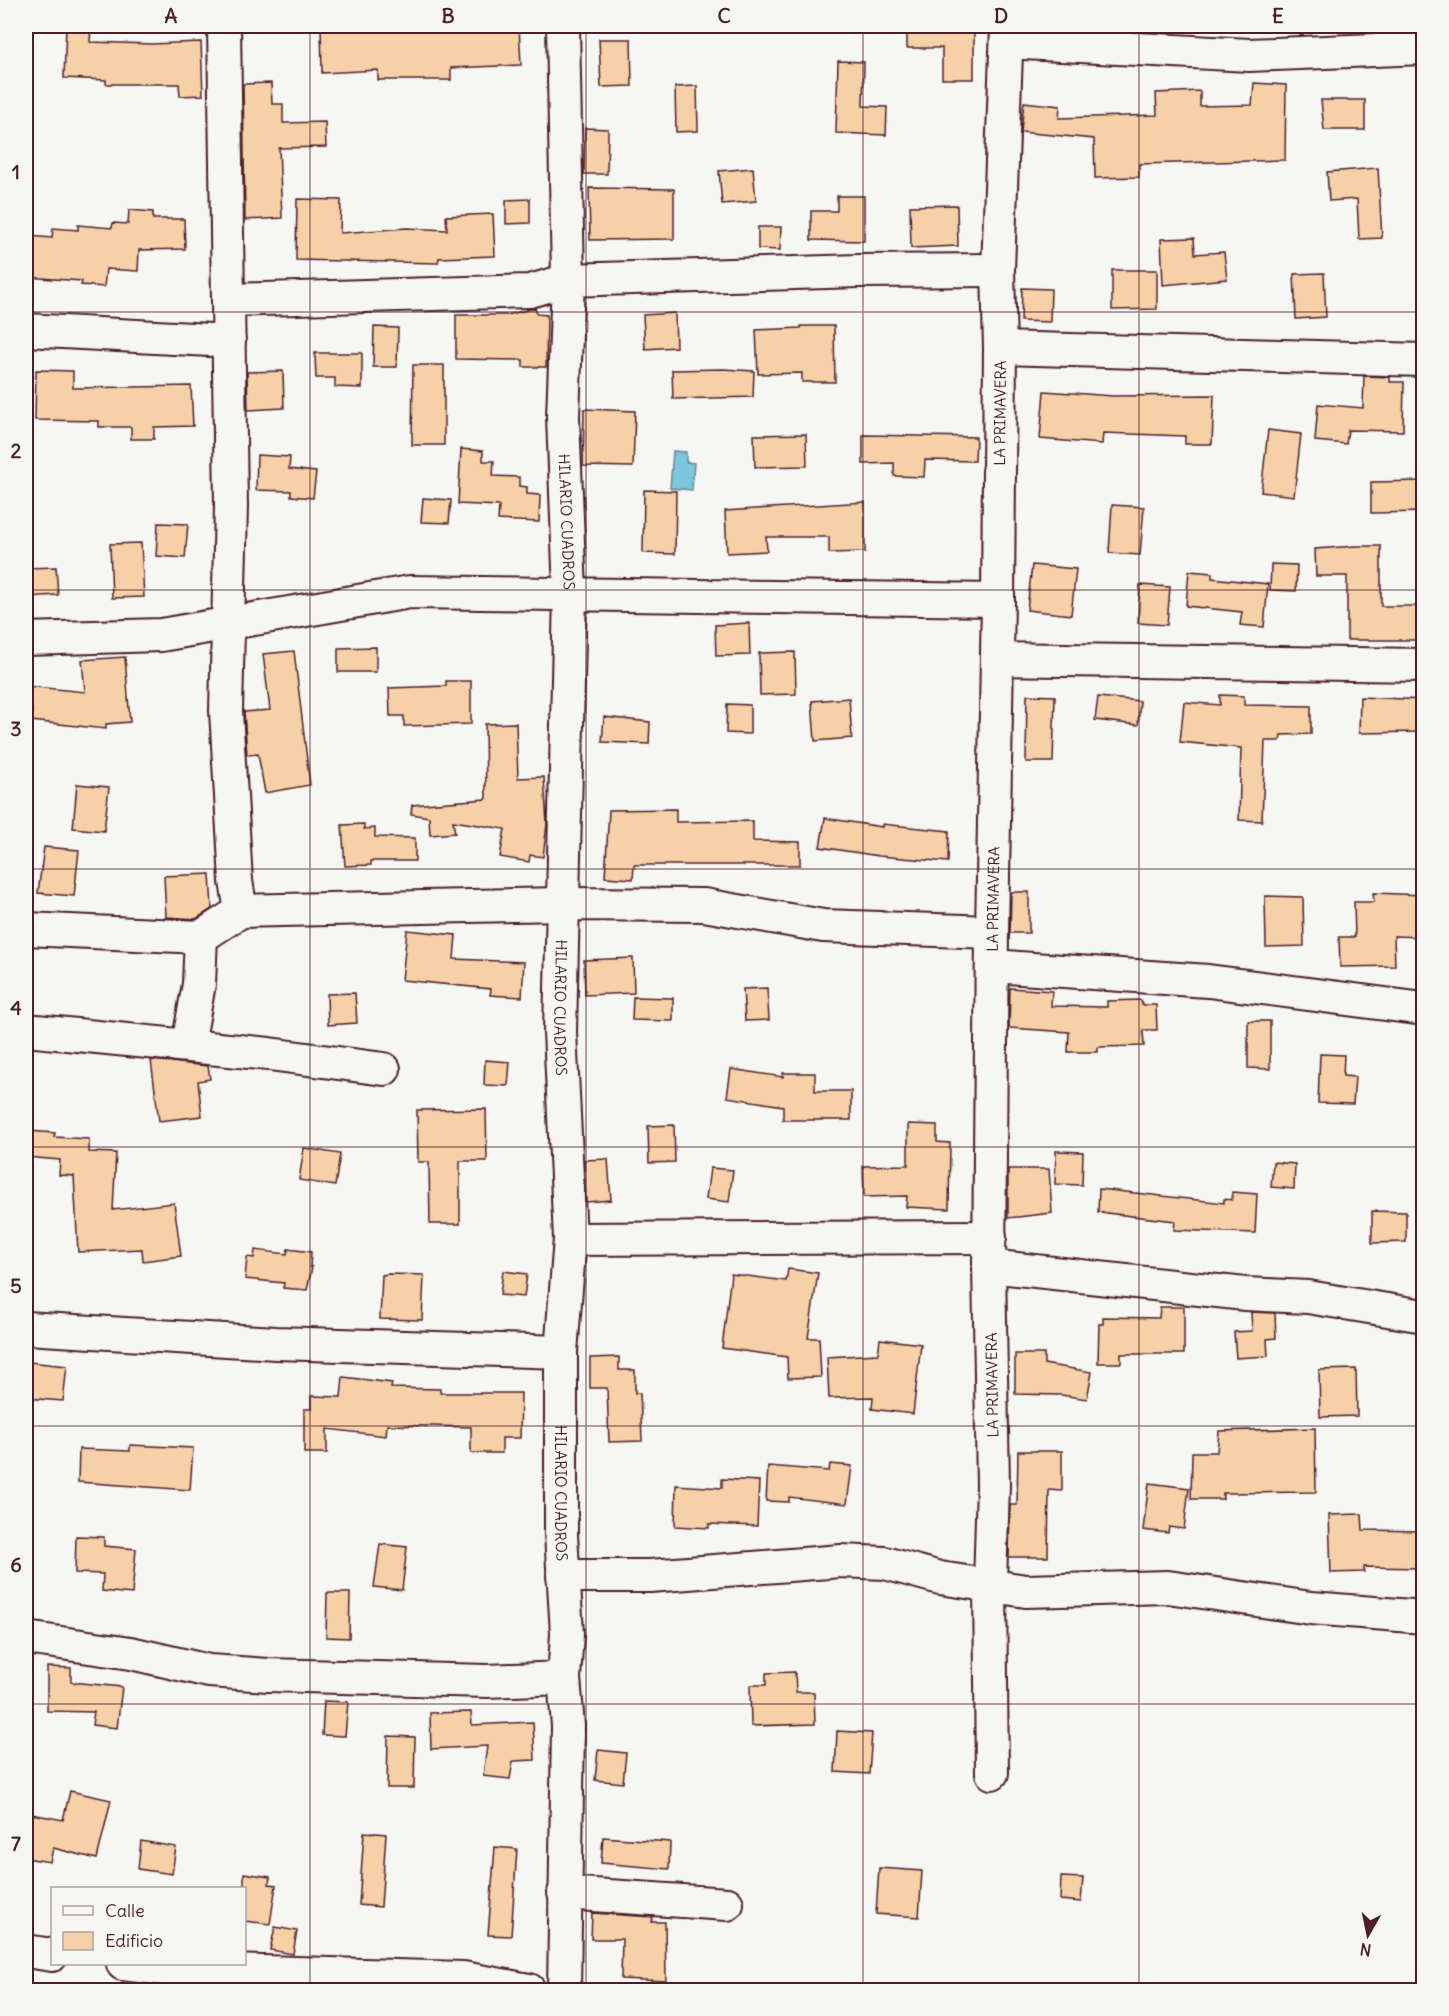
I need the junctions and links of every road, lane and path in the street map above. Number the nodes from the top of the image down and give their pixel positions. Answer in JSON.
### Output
{"nodes":[{"id":1,"x":224,"y":26,"type":"edge"},
{"id":2,"x":563,"y":26,"type":"edge"},
{"id":3,"x":1007,"y":34,"type":"edge"},
{"id":4,"x":1424,"y":48,"type":"edge"},
{"id":5,"x":998,"y":270,"type":"junction"},
{"id":6,"x":568,"y":280,"type":"junction"},
{"id":7,"x":228,"y":300,"type":"junction"},
{"id":8,"x":26,"y":330,"type":"edge"},
{"id":9,"x":230,"y":341,"type":"junction"},
{"id":10,"x":1000,"y":348,"type":"junction"},
{"id":11,"x":1424,"y":360,"type":"edge"},
{"id":12,"x":570,"y":593,"type":"junction"},
{"id":13,"x":998,"y":600,"type":"junction"},
{"id":14,"x":228,"y":623,"type":"junction"},
{"id":15,"x":26,"y":639,"type":"edge"},
{"id":16,"x":997,"y":659,"type":"junction"},
{"id":17,"x":1424,"y":665,"type":"edge"},
{"id":18,"x":562,"y":904,"type":"junction"},
{"id":19,"x":242,"y":911,"type":"junction"},
{"id":20,"x":26,"y":929,"type":"edge"},
{"id":21,"x":992,"y":932,"type":"junction"},
{"id":22,"x":201,"y":937,"type":"junction"},
{"id":23,"x":992,"y":966,"type":"junction"},
{"id":24,"x":1424,"y":1009,"type":"edge"},
{"id":25,"x":26,"y":1030,"type":"edge"},
{"id":26,"x":188,"y":1045,"type":"junction"},
{"id":27,"x":384,"y":1069,"type":"dead end"},
{"id":28,"x":570,"y":1239,"type":"junction"},
{"id":29,"x":990,"y":1252,"type":"junction"},
{"id":30,"x":1424,"y":1316,"type":"edge"},
{"id":31,"x":26,"y":1328,"type":"edge"},
{"id":32,"x":561,"y":1352,"type":"junction"},
{"id":33,"x":563,"y":1576,"type":"junction"},
{"id":34,"x":990,"y":1585,"type":"junction"},
{"id":35,"x":1424,"y":1617,"type":"edge"},
{"id":36,"x":26,"y":1638,"type":"edge"},
{"id":37,"x":564,"y":1678,"type":"junction"},
{"id":38,"x":992,"y":1773,"type":"dead end"},
{"id":39,"x":564,"y":1893,"type":"junction"},
{"id":40,"x":727,"y":1904,"type":"dead end"},
{"id":41,"x":26,"y":1951,"type":"edge"},
{"id":42,"x":51,"y":1955,"type":"edge"},
{"id":43,"x":131,"y":1965,"type":"edge"},
{"id":44,"x":529,"y":1990,"type":"edge"},
{"id":45,"x":564,"y":1990,"type":"edge"}],
"edges":[{"from":1,"to":7,"type":"street"},
{"from":2,"to":6,"type":"street","name":"HILARIO CUADROS"},
{"from":3,"to":4,"type":"street"},
{"from":3,"to":5,"type":"street","name":"LA PRIMAVERA"},
{"from":5,"to":6,"type":"street"},
{"from":5,"to":10,"type":"street","name":"LA PRIMAVERA"},
{"from":6,"to":7,"type":"street"},
{"from":6,"to":12,"type":"street","name":"HILARIO CUADROS"},
{"from":7,"to":9,"type":"street"},
{"from":8,"to":9,"type":"street"},
{"from":9,"to":14,"type":"street"},
{"from":10,"to":11,"type":"street"},
{"from":10,"to":13,"type":"street","name":"LA PRIMAVERA"},
{"from":12,"to":13,"type":"street"},
{"from":12,"to":14,"type":"street"},
{"from":12,"to":18,"type":"street","name":"HILARIO CUADROS"},
{"from":13,"to":16,"type":"street","name":"LA PRIMAVERA"},
{"from":14,"to":15,"type":"street"},
{"from":14,"to":19,"type":"street"},
{"from":16,"to":17,"type":"street"},
{"from":16,"to":21,"type":"street","name":"LA PRIMAVERA"},
{"from":18,"to":19,"type":"street"},
{"from":18,"to":21,"type":"street"},
{"from":18,"to":28,"type":"street","name":"HILARIO CUADROS"},
{"from":19,"to":22,"type":"street"},
{"from":20,"to":22,"type":"street"},
{"from":21,"to":23,"type":"street","name":"LA PRIMAVERA"},
{"from":22,"to":26,"type":"street"},
{"from":23,"to":24,"type":"street"},
{"from":23,"to":29,"type":"street","name":"LA PRIMAVERA"},
{"from":25,"to":26,"type":"street"},
{"from":26,"to":27,"type":"street"},
{"from":28,"to":29,"type":"street"},
{"from":28,"to":32,"type":"street","name":"HILARIO CUADROS"},
{"from":29,"to":30,"type":"street"},
{"from":29,"to":34,"type":"street","name":"LA PRIMAVERA"},
{"from":31,"to":32,"type":"street"},
{"from":32,"to":33,"type":"street","name":"HILARIO CUADROS"},
{"from":33,"to":34,"type":"street"},
{"from":33,"to":37,"type":"street","name":"HILARIO CUADROS"},
{"from":34,"to":35,"type":"street"},
{"from":34,"to":38,"type":"street","name":"LA PRIMAVERA"},
{"from":36,"to":37,"type":"street"},
{"from":37,"to":39,"type":"street","name":"HILARIO CUADROS"},
{"from":39,"to":40,"type":"street"},
{"from":39,"to":45,"type":"street","name":"HILARIO CUADROS"},
{"from":41,"to":42,"type":"street"},
{"from":43,"to":44,"type":"street"}]}
